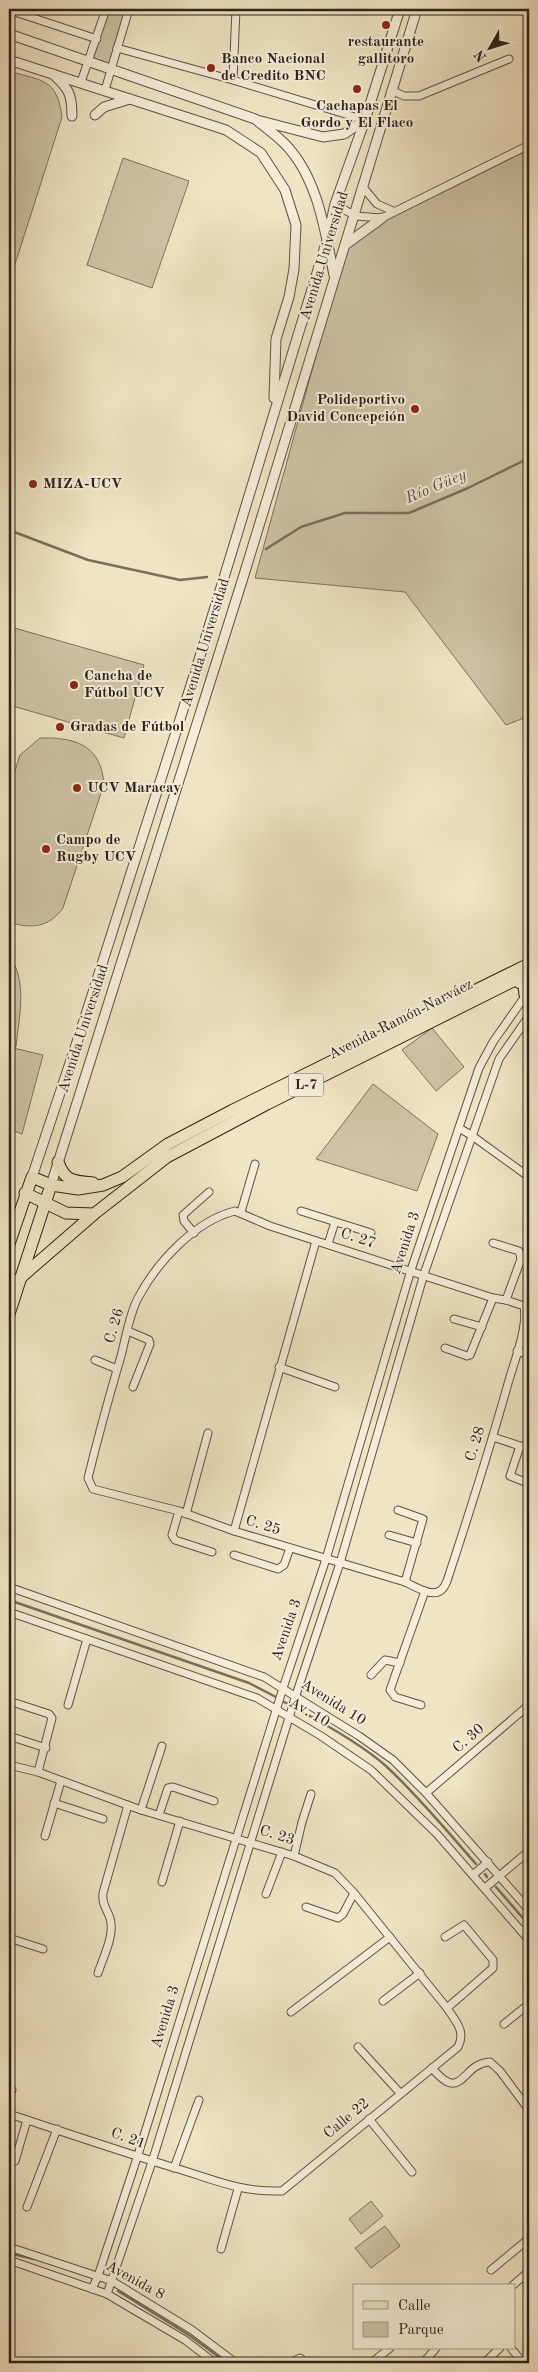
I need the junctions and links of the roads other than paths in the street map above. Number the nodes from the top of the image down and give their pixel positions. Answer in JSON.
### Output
{"nodes":[{"id":1,"x":106,"y":9,"type":"edge"},
{"id":2,"x":129,"y":9,"type":"edge"},
{"id":3,"x":236,"y":9,"type":"edge"},
{"id":4,"x":400,"y":9,"type":"edge"},
{"id":5,"x":417,"y":9,"type":"edge"},
{"id":6,"x":10,"y":10,"type":"edge"},
{"id":7,"x":9,"y":34,"type":"edge"},
{"id":8,"x":96,"y":39,"type":"junction"},
{"id":9,"x":117,"y":48,"type":"junction"},
{"id":10,"x":509,"y":59,"type":"dead end"},
{"id":11,"x":9,"y":60,"type":"edge"},
{"id":12,"x":89,"y":61,"type":"junction"},
{"id":13,"x":111,"y":68,"type":"junction"},
{"id":14,"x":51,"y":72,"type":"junction"},
{"id":15,"x":232,"y":80,"type":"junction"},
{"id":16,"x":81,"y":82,"type":"junction"},
{"id":17,"x":105,"y":90,"type":"junction"},
{"id":18,"x":391,"y":90,"type":"junction"},
{"id":19,"x":131,"y":99,"type":"junction"},
{"id":20,"x":95,"y":115,"type":"dead end"},
{"id":21,"x":72,"y":116,"type":"dead end"},
{"id":22,"x":255,"y":119,"type":"junction"},
{"id":23,"x":366,"y":120,"type":"junction"},
{"id":24,"x":529,"y":145,"type":"edge"},
{"id":25,"x":362,"y":186,"type":"junction"},
{"id":26,"x":335,"y":204,"type":"junction"},
{"id":27,"x":393,"y":211,"type":"junction"},
{"id":28,"x":355,"y":216,"type":"junction"},
{"id":29,"x":382,"y":218,"type":"junction"},
{"id":30,"x":327,"y":240,"type":"junction"},
{"id":31,"x":344,"y":245,"type":"junction"},
{"id":32,"x":334,"y":278,"type":"junction"},
{"id":33,"x":274,"y":407,"type":"junction"},
{"id":34,"x":197,"y":666,"type":"junction"},
{"id":35,"x":213,"y":672,"type":"junction"},
{"id":36,"x":529,"y":964,"type":"edge"},
{"id":37,"x":529,"y":973,"type":"edge"},
{"id":38,"x":515,"y":980,"type":"junction"},
{"id":39,"x":527,"y":992,"type":"edge"},
{"id":40,"x":529,"y":1016,"type":"edge"},
{"id":41,"x":459,"y":1128,"type":"junction"},
{"id":42,"x":472,"y":1135,"type":"junction"},
{"id":43,"x":58,"y":1162,"type":"junction"},
{"id":44,"x":255,"y":1164,"type":"dead end"},
{"id":45,"x":32,"y":1177,"type":"junction"},
{"id":46,"x":529,"y":1177,"type":"edge"},
{"id":47,"x":103,"y":1184,"type":"junction"},
{"id":48,"x":51,"y":1185,"type":"junction"},
{"id":49,"x":209,"y":1192,"type":"dead end"},
{"id":50,"x":25,"y":1193,"type":"junction"},
{"id":51,"x":45,"y":1204,"type":"junction"},
{"id":52,"x":301,"y":1211,"type":"dead end"},
{"id":53,"x":241,"y":1212,"type":"junction"},
{"id":54,"x":94,"y":1214,"type":"junction"},
{"id":55,"x":335,"y":1222,"type":"junction"},
{"id":56,"x":194,"y":1233,"type":"junction"},
{"id":57,"x":371,"y":1233,"type":"dead end"},
{"id":58,"x":316,"y":1241,"type":"junction"},
{"id":59,"x":493,"y":1243,"type":"dead end"},
{"id":60,"x":9,"y":1244,"type":"edge"},
{"id":61,"x":328,"y":1244,"type":"junction"},
{"id":62,"x":411,"y":1270,"type":"junction"},
{"id":63,"x":424,"y":1274,"type":"junction"},
{"id":64,"x":19,"y":1279,"type":"junction"},
{"id":65,"x":494,"y":1298,"type":"junction"},
{"id":66,"x":506,"y":1300,"type":"junction"},
{"id":67,"x":516,"y":1303,"type":"joint"},
{"id":68,"x":9,"y":1314,"type":"edge"},
{"id":69,"x":454,"y":1319,"type":"dead end"},
{"id":70,"x":482,"y":1328,"type":"junction"},
{"id":71,"x":128,"y":1331,"type":"junction"},
{"id":72,"x":445,"y":1348,"type":"dead end"},
{"id":73,"x":517,"y":1351,"type":"junction"},
{"id":74,"x":529,"y":1355,"type":"edge"},
{"id":75,"x":95,"y":1360,"type":"dead end"},
{"id":76,"x":279,"y":1367,"type":"junction"},
{"id":77,"x":117,"y":1369,"type":"junction"},
{"id":78,"x":133,"y":1387,"type":"dead end"},
{"id":79,"x":335,"y":1387,"type":"dead end"},
{"id":80,"x":208,"y":1433,"type":"dead end"},
{"id":81,"x":493,"y":1437,"type":"junction"},
{"id":82,"x":520,"y":1446,"type":"junction"},
{"id":83,"x":529,"y":1449,"type":"edge"},
{"id":84,"x":88,"y":1478,"type":"joint"},
{"id":85,"x":529,"y":1478,"type":"edge"},
{"id":86,"x":398,"y":1510,"type":"dead end"},
{"id":87,"x":178,"y":1511,"type":"junction"},
{"id":88,"x":186,"y":1514,"type":"junction"},
{"id":89,"x":234,"y":1532,"type":"junction"},
{"id":90,"x":389,"y":1535,"type":"dead end"},
{"id":91,"x":417,"y":1543,"type":"junction"},
{"id":92,"x":290,"y":1548,"type":"junction"},
{"id":93,"x":212,"y":1552,"type":"dead end"},
{"id":94,"x":234,"y":1555,"type":"dead end"},
{"id":95,"x":326,"y":1559,"type":"junction"},
{"id":96,"x":340,"y":1563,"type":"junction"},
{"id":97,"x":405,"y":1582,"type":"junction"},
{"id":98,"x":9,"y":1587,"type":"edge"},
{"id":99,"x":425,"y":1592,"type":"junction"},
{"id":100,"x":438,"y":1593,"type":"joint"},
{"id":101,"x":9,"y":1612,"type":"edge"},
{"id":102,"x":87,"y":1640,"type":"junction"},
{"id":103,"x":400,"y":1663,"type":"junction"},
{"id":104,"x":371,"y":1675,"type":"dead end"},
{"id":105,"x":283,"y":1688,"type":"junction"},
{"id":106,"x":296,"y":1695,"type":"junction"},
{"id":107,"x":9,"y":1701,"type":"edge"},
{"id":108,"x":68,"y":1705,"type":"dead end"},
{"id":109,"x":421,"y":1705,"type":"dead end"},
{"id":110,"x":529,"y":1705,"type":"edge"},
{"id":111,"x":277,"y":1710,"type":"junction"},
{"id":112,"x":290,"y":1718,"type":"junction"},
{"id":113,"x":9,"y":1736,"type":"edge"},
{"id":114,"x":162,"y":1746,"type":"dead end"},
{"id":115,"x":46,"y":1748,"type":"junction"},
{"id":116,"x":9,"y":1766,"type":"edge"},
{"id":117,"x":38,"y":1772,"type":"junction"},
{"id":118,"x":61,"y":1782,"type":"junction"},
{"id":119,"x":426,"y":1793,"type":"junction"},
{"id":120,"x":311,"y":1794,"type":"dead end"},
{"id":121,"x":214,"y":1801,"type":"dead end"},
{"id":122,"x":54,"y":1803,"type":"junction"},
{"id":123,"x":128,"y":1806,"type":"junction"},
{"id":124,"x":141,"y":1810,"type":"junction"},
{"id":125,"x":159,"y":1815,"type":"junction"},
{"id":126,"x":103,"y":1819,"type":"dead end"},
{"id":127,"x":180,"y":1821,"type":"junction"},
{"id":128,"x":45,"y":1836,"type":"dead end"},
{"id":129,"x":235,"y":1838,"type":"junction"},
{"id":130,"x":249,"y":1842,"type":"junction"},
{"id":131,"x":529,"y":1850,"type":"edge"},
{"id":132,"x":282,"y":1852,"type":"junction"},
{"id":133,"x":294,"y":1856,"type":"junction"},
{"id":134,"x":488,"y":1862,"type":"junction"},
{"id":135,"x":473,"y":1875,"type":"junction"},
{"id":136,"x":500,"y":1875,"type":"junction"},
{"id":137,"x":162,"y":1882,"type":"dead end"},
{"id":138,"x":485,"y":1888,"type":"junction"},
{"id":139,"x":354,"y":1893,"type":"junction"},
{"id":140,"x":266,"y":1894,"type":"dead end"},
{"id":141,"x":306,"y":1907,"type":"dead end"},
{"id":142,"x":529,"y":1910,"type":"edge"},
{"id":143,"x":390,"y":1937,"type":"junction"},
{"id":144,"x":444,"y":1937,"type":"dead end"},
{"id":145,"x":9,"y":1938,"type":"edge"},
{"id":146,"x":529,"y":1940,"type":"edge"},
{"id":147,"x":43,"y":1949,"type":"dead end"},
{"id":148,"x":98,"y":1973,"type":"dead end"},
{"id":149,"x":420,"y":1973,"type":"junction"},
{"id":150,"x":383,"y":2001,"type":"dead end"},
{"id":151,"x":529,"y":2004,"type":"edge"},
{"id":152,"x":447,"y":2008,"type":"junction"},
{"id":153,"x":291,"y":2012,"type":"dead end"},
{"id":154,"x":504,"y":2024,"type":"dead end"},
{"id":155,"x":462,"y":2039,"type":"joint"},
{"id":156,"x":358,"y":2047,"type":"dead end"},
{"id":157,"x":432,"y":2068,"type":"junction"},
{"id":158,"x":400,"y":2093,"type":"junction"},
{"id":159,"x":199,"y":2100,"type":"dead end"},
{"id":160,"x":529,"y":2110,"type":"edge"},
{"id":161,"x":9,"y":2114,"type":"edge"},
{"id":162,"x":369,"y":2119,"type":"junction"},
{"id":163,"x":27,"y":2120,"type":"junction"},
{"id":164,"x":57,"y":2129,"type":"junction"},
{"id":165,"x":137,"y":2158,"type":"junction"},
{"id":166,"x":15,"y":2161,"type":"dead end"},
{"id":167,"x":152,"y":2162,"type":"junction"},
{"id":168,"x":174,"y":2168,"type":"junction"},
{"id":169,"x":412,"y":2172,"type":"dead end"},
{"id":170,"x":238,"y":2189,"type":"junction"},
{"id":171,"x":26,"y":2207,"type":"dead end"},
{"id":172,"x":529,"y":2242,"type":"edge"},
{"id":173,"x":9,"y":2247,"type":"edge"},
{"id":174,"x":220,"y":2249,"type":"dead end"},
{"id":175,"x":9,"y":2260,"type":"edge"},
{"id":176,"x":491,"y":2270,"type":"dead end"},
{"id":177,"x":529,"y":2271,"type":"edge"},
{"id":178,"x":98,"y":2276,"type":"junction"},
{"id":179,"x":112,"y":2281,"type":"junction"},
{"id":180,"x":514,"y":2284,"type":"edge"},
{"id":181,"x":92,"y":2289,"type":"junction"},
{"id":182,"x":107,"y":2294,"type":"junction"},
{"id":183,"x":387,"y":2350,"type":"edge"},
{"id":184,"x":434,"y":2350,"type":"edge"},
{"id":185,"x":498,"y":2350,"type":"edge"},
{"id":186,"x":512,"y":2350,"type":"edge"},
{"id":187,"x":520,"y":2362,"type":"edge"},
{"id":188,"x":214,"y":2363,"type":"edge"},
{"id":189,"x":236,"y":2363,"type":"edge"},
{"id":190,"x":290,"y":2363,"type":"edge"},
{"id":191,"x":306,"y":2363,"type":"edge"},
{"id":192,"x":371,"y":2363,"type":"edge"},
{"id":193,"x":423,"y":2363,"type":"edge"},
{"id":194,"x":484,"y":2363,"type":"edge"}],
"edges":[{"from":1,"to":8,"type":"street"},
{"from":2,"to":9,"type":"street"},
{"from":3,"to":15,"type":"street"},
{"from":4,"to":23,"type":"street","name":"Avenida Universidad"},
{"from":5,"to":18,"type":"street","name":"Avenida Universidad"},
{"from":6,"to":8,"type":"street"},
{"from":7,"to":12,"type":"street"},
{"from":8,"to":12,"type":"street"},
{"from":9,"to":13,"type":"street"},
{"from":9,"to":15,"type":"street"},
{"from":10,"to":18,"type":"street"},
{"from":11,"to":14,"type":"street"},
{"from":12,"to":13,"type":"street"},
{"from":12,"to":16,"type":"street"},
{"from":13,"to":17,"type":"street"},
{"from":13,"to":22,"type":"street"},
{"from":14,"to":16,"type":"street"},
{"from":14,"to":21,"type":"street"},
{"from":15,"to":23,"type":"street"},
{"from":16,"to":17,"type":"street"},
{"from":17,"to":19,"type":"street"},
{"from":18,"to":25,"type":"street","name":"Avenida Universidad"},
{"from":19,"to":20,"type":"street"},
{"from":19,"to":33,"type":"street"},
{"from":22,"to":23,"type":"street"},
{"from":22,"to":30,"type":"street"},
{"from":23,"to":26,"type":"street","name":"Avenida Universidad"},
{"from":24,"to":27,"type":"street"},
{"from":25,"to":27,"type":"street"},
{"from":25,"to":28,"type":"street","name":"Avenida Universidad"},
{"from":26,"to":28,"type":"street"},
{"from":26,"to":30,"type":"street","name":"Avenida Universidad"},
{"from":27,"to":29,"type":"street"},
{"from":28,"to":29,"type":"street"},
{"from":28,"to":31,"type":"street","name":"Avenida Universidad"},
{"from":29,"to":31,"type":"street"},
{"from":30,"to":32,"type":"street"},
{"from":30,"to":33,"type":"street","name":"Avenida Universidad"},
{"from":31,"to":32,"type":"street","name":"Avenida Universidad"},
{"from":32,"to":35,"type":"street","name":"Avenida Universidad"},
{"from":33,"to":34,"type":"street","name":"Avenida Universidad"},
{"from":34,"to":35,"type":"street"},
{"from":34,"to":45,"type":"street","name":"Avenida Universidad"},
{"from":35,"to":43,"type":"street","name":"Avenida Universidad"},
{"from":36,"to":47,"type":"main road","name":"Avenida Ramón Narváez","number":"L-7"},
{"from":37,"to":38,"type":"main road","name":"Avenida Ramón Narváez","number":"L-7"},
{"from":38,"to":39,"type":"main road"},
{"from":38,"to":54,"type":"main road","name":"Avenida Ramón Narváez","number":"L-7"},
{"from":39,"to":41,"type":"street","name":"Avenida 3"},
{"from":40,"to":42,"type":"street","name":"Avenida 3"},
{"from":41,"to":42,"type":"street"},
{"from":41,"to":62,"type":"street","name":"Avenida 3"},
{"from":42,"to":46,"type":"street"},
{"from":42,"to":63,"type":"street","name":"Avenida 3"},
{"from":43,"to":47,"type":"main road"},
{"from":43,"to":48,"type":"street","name":"Avenida Universidad"},
{"from":44,"to":53,"type":"street"},
{"from":45,"to":48,"type":"main road","name":"Avenida Ramón Narváez","number":"L-7"},
{"from":45,"to":50,"type":"main road","name":"Avenida Universidad"},
{"from":47,"to":48,"type":"main road","name":"Avenida Ramón Narváez","number":"L-7"},
{"from":48,"to":51,"type":"main road","name":"Avenida Universidad"},
{"from":49,"to":56,"type":"street"},
{"from":50,"to":51,"type":"main road"},
{"from":50,"to":60,"type":"main road","name":"Avenida Universidad"},
{"from":51,"to":54,"type":"main road"},
{"from":51,"to":64,"type":"main road","name":"Avenida Universidad"},
{"from":52,"to":55,"type":"street"},
{"from":53,"to":56,"type":"street","name":"C. 26"},
{"from":53,"to":58,"type":"street","name":"C. 27"},
{"from":54,"to":64,"type":"main road","name":"Avenida Ramón Narváez"},
{"from":55,"to":57,"type":"street"},
{"from":55,"to":61,"type":"street"},
{"from":56,"to":71,"type":"street","name":"C. 26"},
{"from":58,"to":61,"type":"street","name":"C. 27"},
{"from":58,"to":76,"type":"street"},
{"from":59,"to":66,"type":"street"},
{"from":61,"to":62,"type":"street","name":"C. 27"},
{"from":62,"to":63,"type":"street","name":"C. 27"},
{"from":62,"to":95,"type":"street","name":"Avenida 3"},
{"from":63,"to":65,"type":"street","name":"C. 27"},
{"from":63,"to":96,"type":"street","name":"Avenida 3"},
{"from":64,"to":68,"type":"main road","name":"Avenida Universidad"},
{"from":65,"to":66,"type":"street","name":"C. 27"},
{"from":65,"to":70,"type":"street"},
{"from":66,"to":67,"type":"street","name":"C. 27"},
{"from":67,"to":73,"type":"street","name":"C. 28"},
{"from":69,"to":70,"type":"street"},
{"from":70,"to":72,"type":"street"},
{"from":71,"to":77,"type":"street","name":"C. 26"},
{"from":71,"to":78,"type":"street"},
{"from":73,"to":74,"type":"street"},
{"from":73,"to":81,"type":"street","name":"C. 28"},
{"from":75,"to":77,"type":"street"},
{"from":76,"to":79,"type":"street"},
{"from":76,"to":89,"type":"street"},
{"from":77,"to":84,"type":"street","name":"C. 26"},
{"from":80,"to":88,"type":"street"},
{"from":81,"to":82,"type":"street"},
{"from":81,"to":100,"type":"street","name":"C. 28"},
{"from":82,"to":83,"type":"street"},
{"from":82,"to":85,"type":"street"},
{"from":84,"to":87,"type":"street","name":"C. 25"},
{"from":86,"to":91,"type":"street"},
{"from":87,"to":88,"type":"street","name":"C. 25"},
{"from":87,"to":93,"type":"street"},
{"from":88,"to":89,"type":"street","name":"C. 25"},
{"from":89,"to":92,"type":"street","name":"C. 25"},
{"from":90,"to":91,"type":"street"},
{"from":91,"to":97,"type":"street"},
{"from":92,"to":94,"type":"street"},
{"from":92,"to":95,"type":"street","name":"C. 25"},
{"from":95,"to":96,"type":"street","name":"C. 25"},
{"from":95,"to":105,"type":"street","name":"Avenida 3"},
{"from":96,"to":97,"type":"street","name":"C. 25"},
{"from":96,"to":106,"type":"street","name":"Avenida 3"},
{"from":97,"to":99,"type":"street","name":"C. 25"},
{"from":98,"to":105,"type":"street","name":"Avenida 10"},
{"from":99,"to":100,"type":"street","name":"C. 25"},
{"from":99,"to":103,"type":"street"},
{"from":101,"to":102,"type":"street","name":"Av. 10"},
{"from":102,"to":108,"type":"street"},
{"from":102,"to":111,"type":"street","name":"Av. 10"},
{"from":103,"to":104,"type":"street"},
{"from":103,"to":109,"type":"street"},
{"from":105,"to":106,"type":"street","name":"Avenida 10"},
{"from":105,"to":111,"type":"street","name":"Avenida 3"},
{"from":106,"to":112,"type":"street","name":"Avenida 3"},
{"from":106,"to":119,"type":"street","name":"Avenida 10"},
{"from":107,"to":115,"type":"street"},
{"from":110,"to":119,"type":"street","name":"C. 30"},
{"from":111,"to":112,"type":"street","name":"Av. 10"},
{"from":111,"to":129,"type":"street","name":"Avenida 3"},
{"from":112,"to":130,"type":"street","name":"Avenida 3"},
{"from":112,"to":135,"type":"street","name":"Av. 10"},
{"from":113,"to":115,"type":"street"},
{"from":114,"to":124,"type":"street"},
{"from":115,"to":117,"type":"street"},
{"from":116,"to":117,"type":"street","name":"C. 23"},
{"from":117,"to":118,"type":"street","name":"C. 23"},
{"from":118,"to":122,"type":"street"},
{"from":118,"to":123,"type":"street","name":"C. 23"},
{"from":119,"to":134,"type":"street","name":"Avenida 10"},
{"from":120,"to":133,"type":"street"},
{"from":121,"to":125,"type":"street"},
{"from":122,"to":126,"type":"street"},
{"from":122,"to":128,"type":"street"},
{"from":123,"to":124,"type":"street","name":"C. 23"},
{"from":123,"to":148,"type":"street"},
{"from":124,"to":125,"type":"street","name":"C. 23"},
{"from":125,"to":127,"type":"street","name":"C. 23"},
{"from":127,"to":129,"type":"street","name":"C. 23"},
{"from":127,"to":137,"type":"street"},
{"from":129,"to":130,"type":"street","name":"C. 23"},
{"from":129,"to":165,"type":"street","name":"Avenida 3"},
{"from":130,"to":132,"type":"street","name":"C. 23"},
{"from":130,"to":167,"type":"street","name":"Avenida 3"},
{"from":131,"to":136,"type":"street"},
{"from":132,"to":133,"type":"street","name":"C. 23"},
{"from":132,"to":140,"type":"street"},
{"from":133,"to":139,"type":"street","name":"C. 23"},
{"from":134,"to":135,"type":"street"},
{"from":134,"to":136,"type":"street","name":"Avenida 10"},
{"from":135,"to":138,"type":"street","name":"Av. 10"},
{"from":136,"to":138,"type":"street"},
{"from":136,"to":142,"type":"street","name":"Avenida 10"},
{"from":138,"to":146,"type":"street","name":"Av. 10"},
{"from":139,"to":141,"type":"street"},
{"from":139,"to":143,"type":"street","name":"C. 23"},
{"from":143,"to":149,"type":"street","name":"C. 23"},
{"from":143,"to":153,"type":"street"},
{"from":144,"to":152,"type":"street"},
{"from":145,"to":147,"type":"street"},
{"from":149,"to":150,"type":"street"},
{"from":149,"to":152,"type":"street","name":"C. 23"},
{"from":151,"to":154,"type":"street"},
{"from":152,"to":155,"type":"street","name":"C. 23"},
{"from":155,"to":157,"type":"street","name":"Calle 22"},
{"from":156,"to":158,"type":"street"},
{"from":157,"to":158,"type":"street","name":"Calle 22"},
{"from":157,"to":160,"type":"street"},
{"from":158,"to":162,"type":"street","name":"Calle 22"},
{"from":159,"to":168,"type":"street"},
{"from":161,"to":163,"type":"street","name":"C. 21"},
{"from":162,"to":169,"type":"street"},
{"from":162,"to":170,"type":"street","name":"Calle 22"},
{"from":163,"to":164,"type":"street","name":"C. 21"},
{"from":163,"to":166,"type":"street"},
{"from":164,"to":165,"type":"street","name":"C. 21"},
{"from":164,"to":171,"type":"street"},
{"from":165,"to":167,"type":"street","name":"C. 21"},
{"from":165,"to":178,"type":"street","name":"Avenida 3"},
{"from":167,"to":168,"type":"street","name":"C. 21"},
{"from":167,"to":179,"type":"street","name":"Avenida 3"},
{"from":168,"to":170,"type":"street","name":"C. 21"},
{"from":170,"to":174,"type":"street"},
{"from":172,"to":176,"type":"street"},
{"from":173,"to":178,"type":"street","name":"Avenida 8"},
{"from":175,"to":181,"type":"street","name":"Avenida 8"},
{"from":177,"to":180,"type":"street"},
{"from":178,"to":179,"type":"street","name":"Avenida 8"},
{"from":178,"to":181,"type":"street","name":"Avenida 3"},
{"from":179,"to":182,"type":"street","name":"Avenida 3"},
{"from":179,"to":189,"type":"street","name":"Avenida 8"},
{"from":181,"to":182,"type":"street","name":"Avenida 8"},
{"from":182,"to":188,"type":"street","name":"Avenida 8"},
{"from":183,"to":192,"type":"street"},
{"from":184,"to":193,"type":"street"},
{"from":185,"to":194,"type":"street"},
{"from":186,"to":187,"type":"street"},
{"from":190,"to":191,"type":"street"}]}
